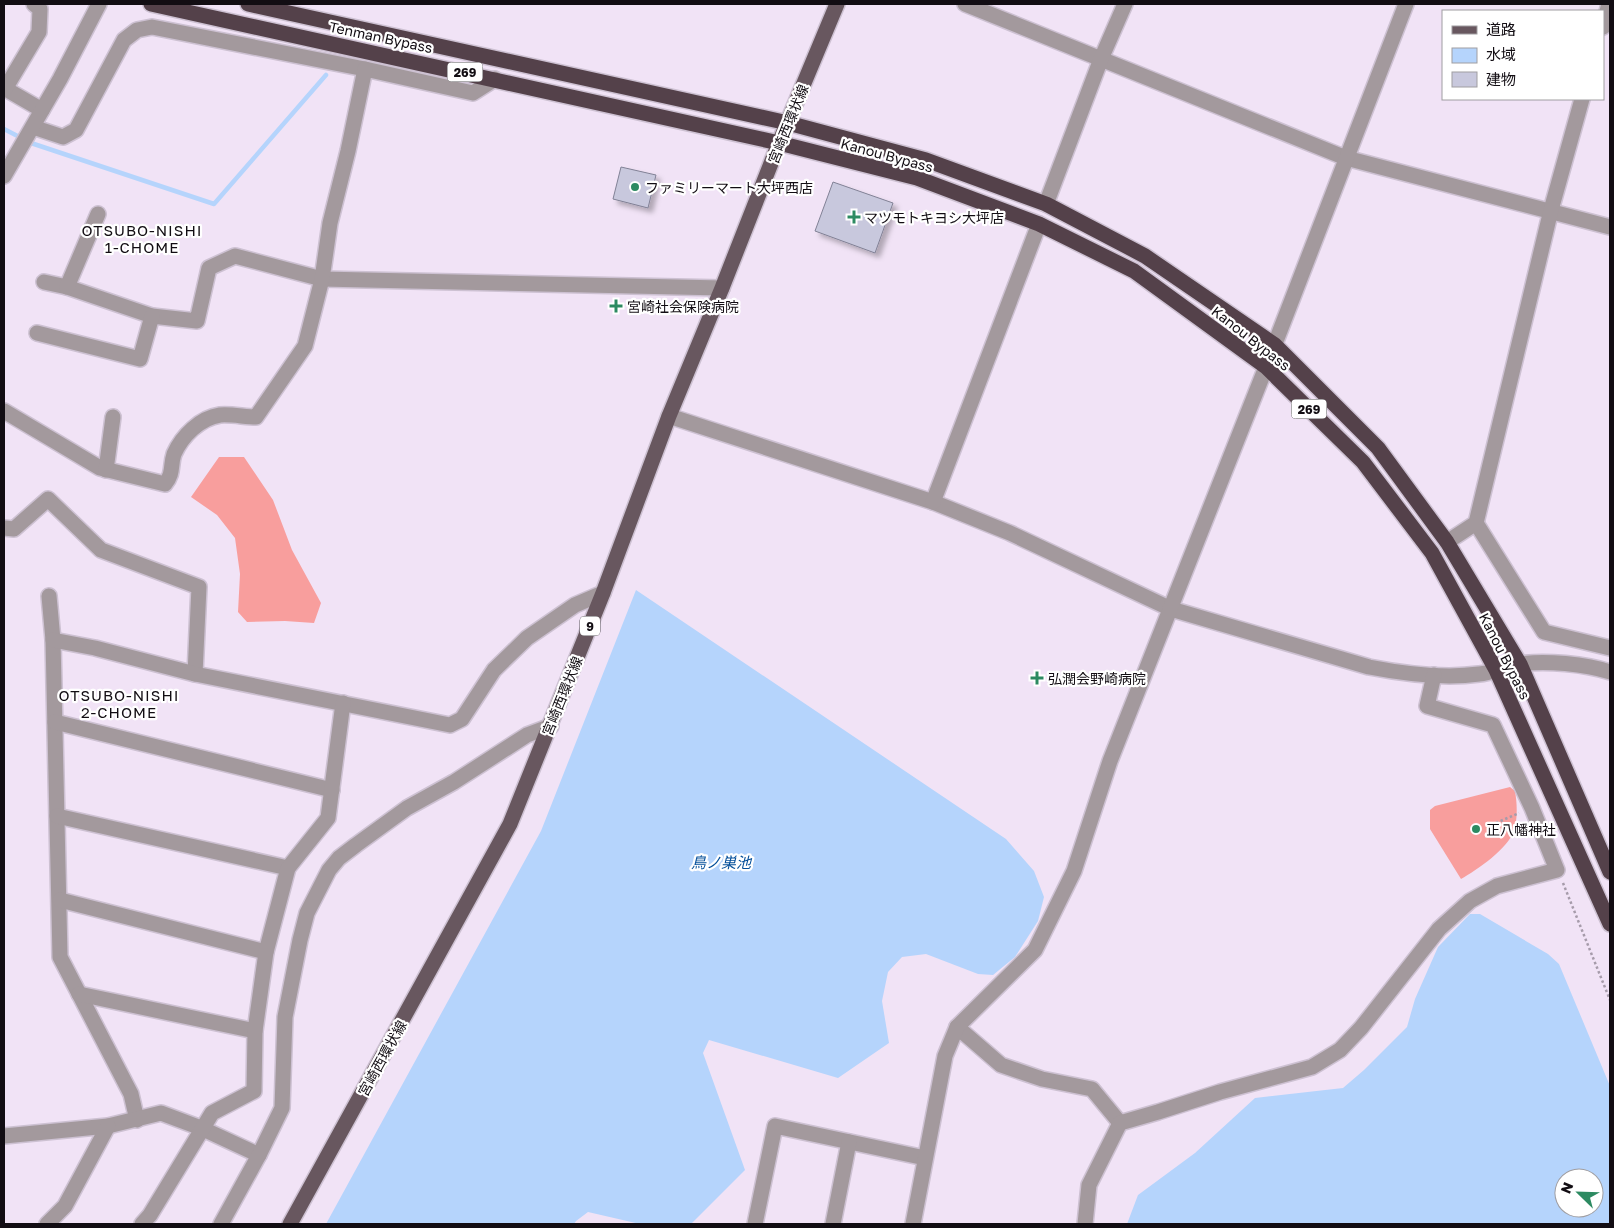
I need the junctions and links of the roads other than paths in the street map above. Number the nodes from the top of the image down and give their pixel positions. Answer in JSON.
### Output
{"nodes":[{"id":1,"x":34,"y":4,"type":"edge"},
{"id":2,"x":99,"y":4,"type":"edge"},
{"id":3,"x":151,"y":4,"type":"edge"},
{"id":4,"x":248,"y":4,"type":"edge"},
{"id":5,"x":837,"y":4,"type":"edge"},
{"id":6,"x":965,"y":4,"type":"edge"},
{"id":7,"x":1125,"y":4,"type":"edge"},
{"id":8,"x":1406,"y":4,"type":"edge"},
{"id":9,"x":1609,"y":4,"type":"edge"},
{"id":10,"x":1604,"y":23,"type":"edge"},
{"id":11,"x":1101,"y":59,"type":"junction"},
{"id":12,"x":365,"y":69,"type":"junction"},
{"id":13,"x":495,"y":79,"type":"junction"},
{"id":14,"x":5,"y":88,"type":"edge"},
{"id":15,"x":1582,"y":100,"type":"edge"},
{"id":16,"x":42,"y":110,"type":"junction"},
{"id":17,"x":788,"y":123,"type":"junction"},
{"id":18,"x":28,"y":136,"type":"junction"},
{"id":19,"x":779,"y":143,"type":"junction"},
{"id":20,"x":1346,"y":158,"type":"junction"},
{"id":21,"x":4,"y":176,"type":"edge"},
{"id":22,"x":1046,"y":204,"type":"junction"},
{"id":23,"x":1551,"y":210,"type":"junction"},
{"id":24,"x":98,"y":214,"type":"dead end"},
{"id":25,"x":1039,"y":224,"type":"junction"},
{"id":26,"x":1610,"y":227,"type":"edge"},
{"id":27,"x":322,"y":279,"type":"junction"},
{"id":28,"x":44,"y":282,"type":"dead end"},
{"id":29,"x":67,"y":287,"type":"junction"},
{"id":30,"x":722,"y":288,"type":"junction"},
{"id":31,"x":152,"y":316,"type":"junction"},
{"id":32,"x":36,"y":333,"type":"dead end"},
{"id":33,"x":1275,"y":345,"type":"junction"},
{"id":34,"x":1266,"y":367,"type":"junction"},
{"id":35,"x":4,"y":411,"type":"edge"},
{"id":36,"x":670,"y":416,"type":"junction"},
{"id":37,"x":113,"y":417,"type":"dead end"},
{"id":38,"x":106,"y":470,"type":"junction"},
{"id":39,"x":933,"y":502,"type":"junction"},
{"id":40,"x":1476,"y":523,"type":"junction"},
{"id":41,"x":4,"y":528,"type":"edge"},
{"id":42,"x":1447,"y":542,"type":"junction"},
{"id":43,"x":603,"y":593,"type":"junction"},
{"id":44,"x":49,"y":596,"type":"dead end"},
{"id":45,"x":1171,"y":608,"type":"junction"},
{"id":46,"x":53,"y":640,"type":"junction"},
{"id":47,"x":1610,"y":648,"type":"edge"},
{"id":48,"x":1520,"y":664,"type":"junction"},
{"id":49,"x":1496,"y":670,"type":"junction"},
{"id":50,"x":1610,"y":672,"type":"edge"},
{"id":51,"x":195,"y":674,"type":"junction"},
{"id":52,"x":1434,"y":676,"type":"junction"},
{"id":53,"x":343,"y":703,"type":"junction"},
{"id":54,"x":55,"y":722,"type":"junction"},
{"id":55,"x":551,"y":726,"type":"junction"},
{"id":56,"x":332,"y":790,"type":"junction"},
{"id":57,"x":57,"y":816,"type":"junction"},
{"id":58,"x":288,"y":868,"type":"junction"},
{"id":59,"x":1610,"y":872,"type":"edge"},
{"id":60,"x":60,"y":900,"type":"junction"},
{"id":61,"x":1610,"y":924,"type":"edge"},
{"id":62,"x":266,"y":952,"type":"junction"},
{"id":63,"x":79,"y":994,"type":"junction"},
{"id":64,"x":957,"y":1027,"type":"junction"},
{"id":65,"x":255,"y":1031,"type":"junction"},
{"id":66,"x":137,"y":1120,"type":"junction"},
{"id":67,"x":1120,"y":1123,"type":"junction"},
{"id":68,"x":108,"y":1126,"type":"junction"},
{"id":69,"x":201,"y":1128,"type":"junction"},
{"id":70,"x":5,"y":1139,"type":"edge"},
{"id":71,"x":850,"y":1142,"type":"junction"},
{"id":72,"x":260,"y":1155,"type":"junction"},
{"id":73,"x":925,"y":1158,"type":"junction"},
{"id":74,"x":47,"y":1224,"type":"edge"},
{"id":75,"x":142,"y":1224,"type":"edge"},
{"id":76,"x":221,"y":1224,"type":"edge"},
{"id":77,"x":290,"y":1224,"type":"edge"},
{"id":78,"x":755,"y":1224,"type":"edge"},
{"id":79,"x":833,"y":1224,"type":"edge"},
{"id":80,"x":913,"y":1224,"type":"edge"},
{"id":81,"x":1085,"y":1224,"type":"edge"}],
"edges":[{"from":1,"to":14,"type":"street"},
{"from":2,"to":16,"type":"street"},
{"from":3,"to":13,"type":"highway","name":"Tenman Bypass","number":"269"},
{"from":4,"to":17,"type":"highway","name":"Tenman Bypass","number":"269"},
{"from":5,"to":17,"type":"main road","name":"宮崎西環状線","number":"9"},
{"from":6,"to":11,"type":"street"},
{"from":7,"to":11,"type":"street"},
{"from":8,"to":20,"type":"street"},
{"from":9,"to":10,"type":"street"},
{"from":11,"to":20,"type":"street"},
{"from":11,"to":22,"type":"street"},
{"from":12,"to":13,"type":"street"},
{"from":12,"to":18,"type":"street"},
{"from":12,"to":27,"type":"street"},
{"from":13,"to":19,"type":"highway","name":"Tenman Bypass","number":"269"},
{"from":14,"to":16,"type":"street"},
{"from":15,"to":23,"type":"street"},
{"from":16,"to":18,"type":"street"},
{"from":17,"to":19,"type":"main road","name":"宮崎西環状線","number":"9"},
{"from":17,"to":22,"type":"highway","name":"Kanou Bypass","number":"269"},
{"from":18,"to":21,"type":"street"},
{"from":19,"to":25,"type":"highway","name":"Kanou Bypass","number":"269"},
{"from":19,"to":30,"type":"main road","name":"宮崎西環状線","number":"9"},
{"from":20,"to":23,"type":"street"},
{"from":20,"to":33,"type":"street"},
{"from":22,"to":33,"type":"highway","name":"Kanou Bypass","number":"269"},
{"from":23,"to":26,"type":"street"},
{"from":23,"to":40,"type":"street"},
{"from":24,"to":29,"type":"street"},
{"from":25,"to":34,"type":"highway","name":"Kanou Bypass","number":"269"},
{"from":25,"to":39,"type":"street"},
{"from":27,"to":30,"type":"street"},
{"from":27,"to":31,"type":"street"},
{"from":27,"to":38,"type":"street"},
{"from":28,"to":29,"type":"street"},
{"from":29,"to":31,"type":"street"},
{"from":30,"to":36,"type":"main road","name":"宮崎西環状線","number":"9"},
{"from":31,"to":32,"type":"street"},
{"from":33,"to":34,"type":"street"},
{"from":33,"to":42,"type":"highway","name":"Kanou Bypass","number":"269"},
{"from":34,"to":45,"type":"street"},
{"from":34,"to":49,"type":"highway","name":"Kanou Bypass","number":"269"},
{"from":35,"to":38,"type":"street"},
{"from":36,"to":39,"type":"street"},
{"from":36,"to":43,"type":"main road","name":"宮崎西環状線","number":"9"},
{"from":37,"to":38,"type":"street"},
{"from":39,"to":45,"type":"street"},
{"from":40,"to":42,"type":"street"},
{"from":40,"to":47,"type":"street"},
{"from":41,"to":51,"type":"street"},
{"from":42,"to":48,"type":"highway","name":"Kanou Bypass","number":"269"},
{"from":43,"to":53,"type":"street"},
{"from":43,"to":55,"type":"main road","name":"宮崎西環状線","number":"9"},
{"from":44,"to":46,"type":"street"},
{"from":45,"to":52,"type":"street"},
{"from":45,"to":64,"type":"street"},
{"from":46,"to":51,"type":"street"},
{"from":46,"to":54,"type":"street"},
{"from":48,"to":49,"type":"street"},
{"from":48,"to":50,"type":"street"},
{"from":48,"to":59,"type":"highway","name":"Kanou Bypass","number":"269"},
{"from":49,"to":52,"type":"street"},
{"from":49,"to":61,"type":"highway","name":"Kanou Bypass","number":"269"},
{"from":51,"to":53,"type":"street"},
{"from":52,"to":67,"type":"street"},
{"from":53,"to":56,"type":"street"},
{"from":54,"to":56,"type":"street"},
{"from":54,"to":57,"type":"street"},
{"from":55,"to":72,"type":"street"},
{"from":55,"to":77,"type":"main road","name":"宮崎西環状線","number":"9"},
{"from":56,"to":58,"type":"street"},
{"from":57,"to":58,"type":"street"},
{"from":57,"to":60,"type":"street"},
{"from":58,"to":62,"type":"street"},
{"from":60,"to":62,"type":"street"},
{"from":60,"to":63,"type":"street"},
{"from":62,"to":65,"type":"street"},
{"from":63,"to":65,"type":"street"},
{"from":63,"to":66,"type":"street"},
{"from":64,"to":67,"type":"street"},
{"from":64,"to":73,"type":"street"},
{"from":65,"to":69,"type":"street"},
{"from":66,"to":68,"type":"street"},
{"from":66,"to":69,"type":"street"},
{"from":67,"to":81,"type":"street"},
{"from":68,"to":70,"type":"street"},
{"from":68,"to":74,"type":"street"},
{"from":69,"to":72,"type":"street"},
{"from":69,"to":75,"type":"street"},
{"from":71,"to":73,"type":"street"},
{"from":71,"to":78,"type":"street"},
{"from":71,"to":79,"type":"street"},
{"from":72,"to":76,"type":"street"},
{"from":73,"to":80,"type":"street"}]}
